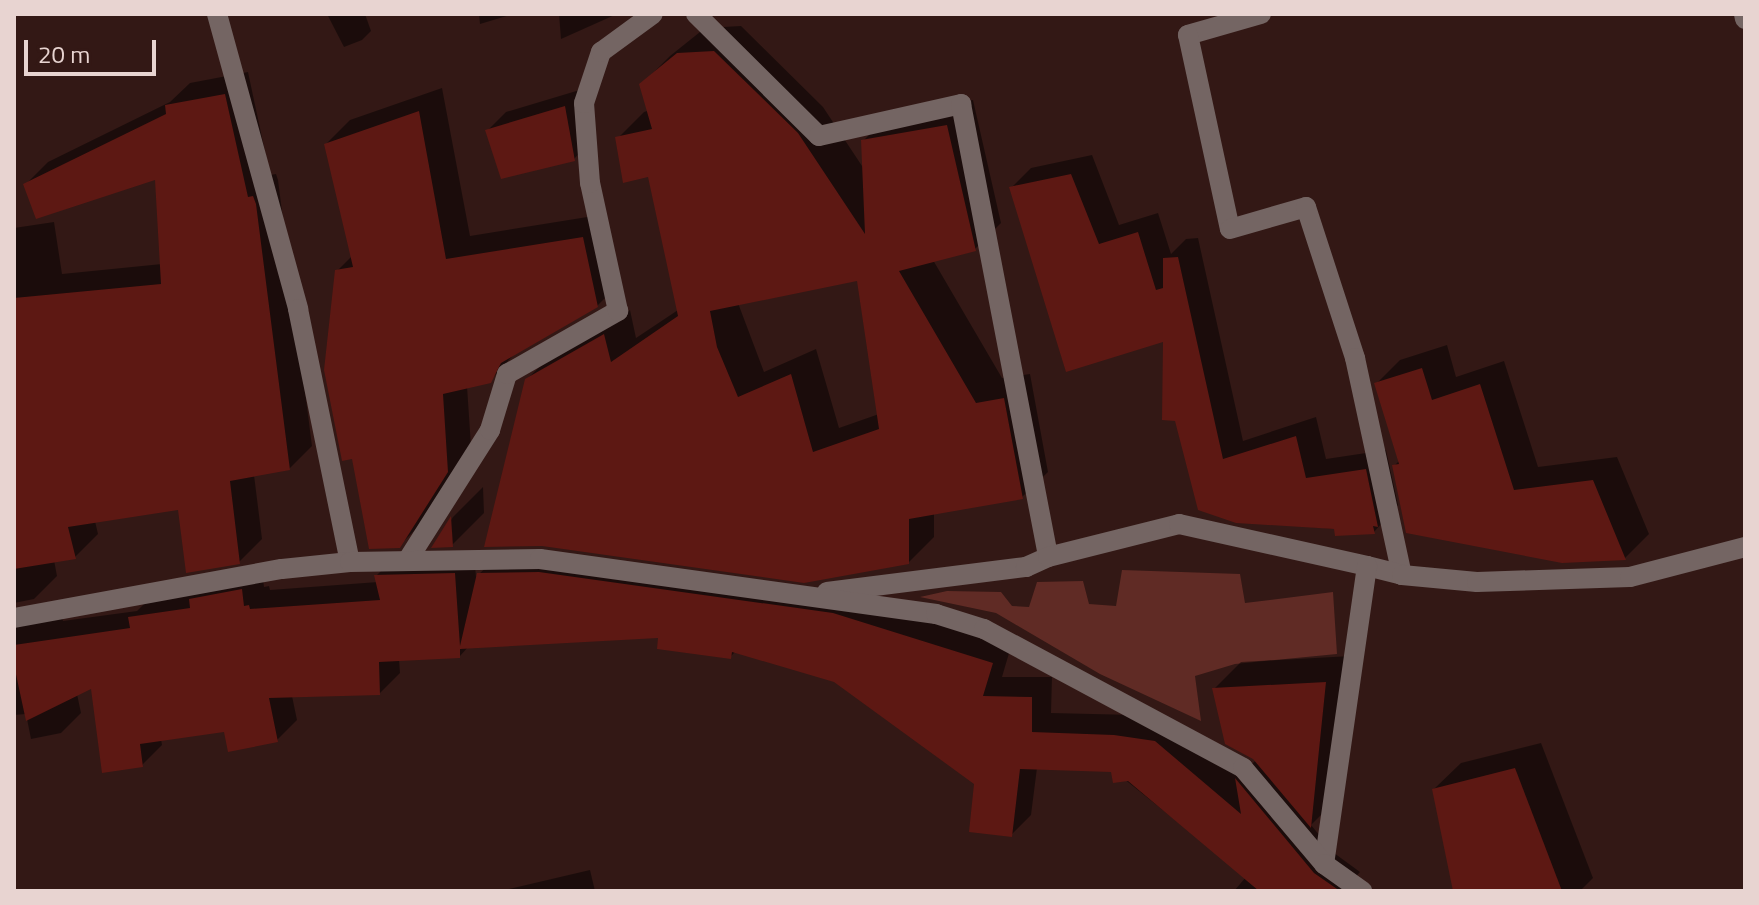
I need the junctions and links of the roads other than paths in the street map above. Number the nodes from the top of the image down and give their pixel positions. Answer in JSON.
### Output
{"nodes":[{"id":1,"x":217,"y":14,"type":"edge"},
{"id":2,"x":653,"y":14,"type":"edge"},
{"id":3,"x":696,"y":14,"type":"edge"},
{"id":4,"x":1261,"y":14,"type":"edge"},
{"id":5,"x":1745,"y":547,"type":"edge"},
{"id":6,"x":1048,"y":557,"type":"junction"},
{"id":7,"x":407,"y":561,"type":"junction"},
{"id":8,"x":350,"y":562,"type":"junction"},
{"id":9,"x":1367,"y":566,"type":"junction"},
{"id":10,"x":1402,"y":575,"type":"junction"},
{"id":11,"x":791,"y":593,"type":"junction"},
{"id":12,"x":14,"y":618,"type":"edge"},
{"id":13,"x":1324,"y":864,"type":"junction"},
{"id":14,"x":1362,"y":891,"type":"edge"}],
"edges":[{"from":1,"to":8,"type":"street"},
{"from":2,"to":7,"type":"street"},
{"from":3,"to":6,"type":"street"},
{"from":4,"to":10,"type":"street"},
{"from":5,"to":10,"type":"street"},
{"from":6,"to":9,"type":"street"},
{"from":6,"to":11,"type":"street"},
{"from":7,"to":8,"type":"street"},
{"from":7,"to":11,"type":"street"},
{"from":8,"to":12,"type":"street"},
{"from":9,"to":10,"type":"street"},
{"from":9,"to":13,"type":"street"},
{"from":11,"to":13,"type":"street"},
{"from":13,"to":14,"type":"street"}]}
